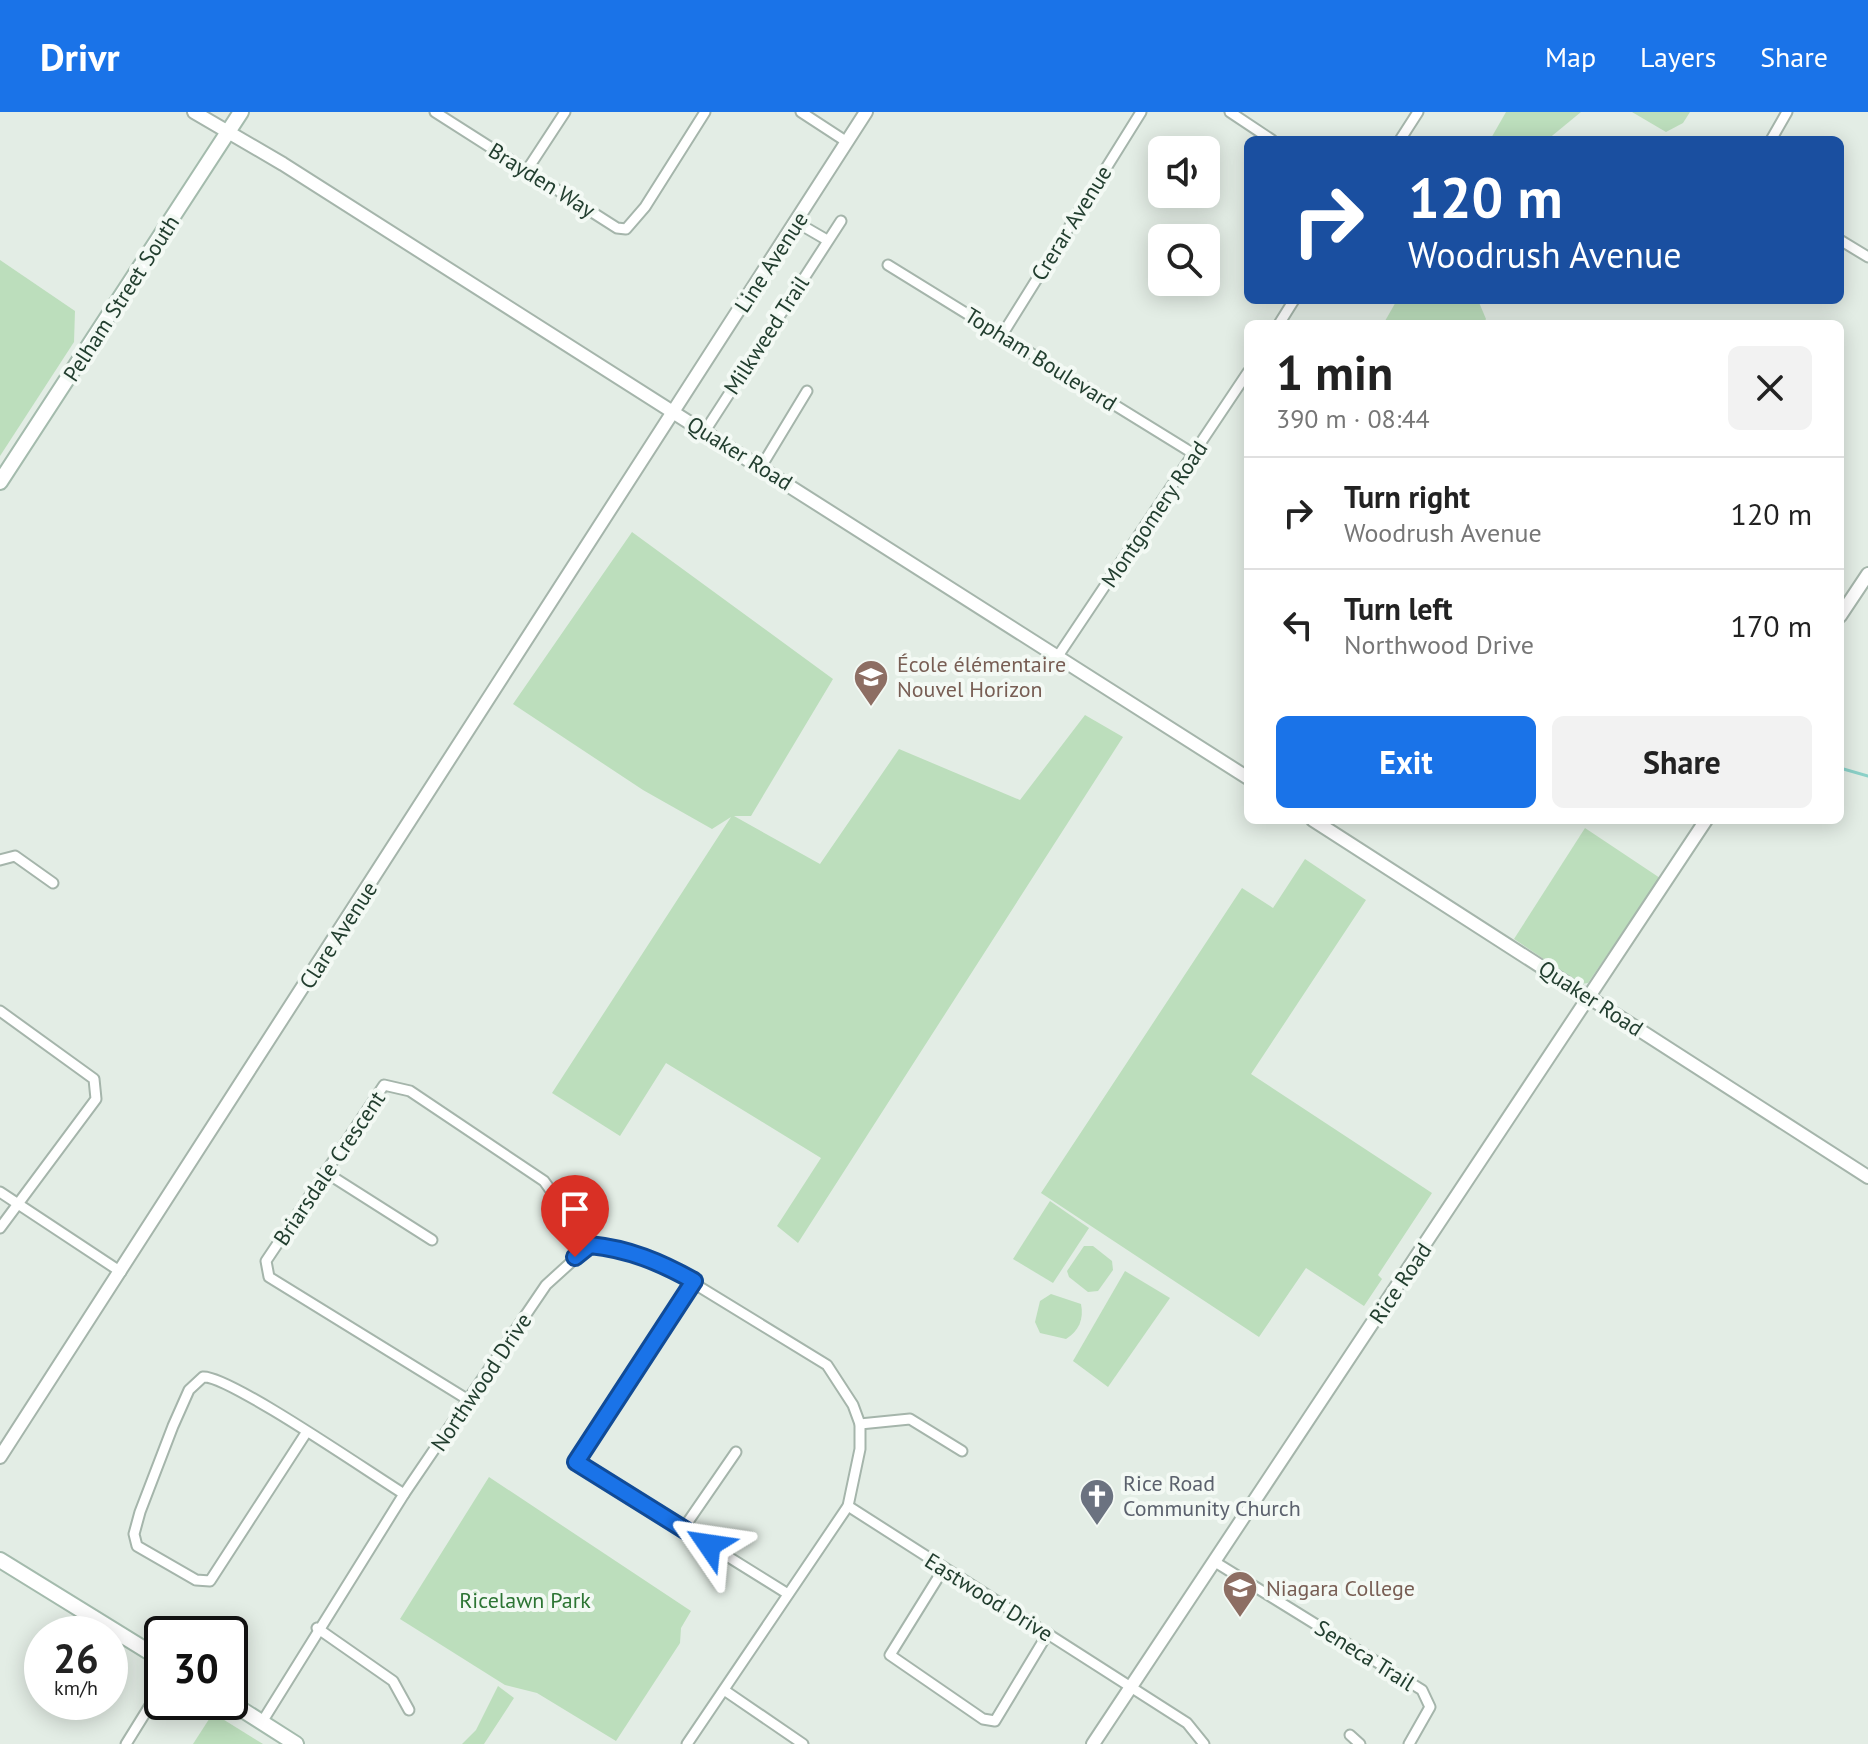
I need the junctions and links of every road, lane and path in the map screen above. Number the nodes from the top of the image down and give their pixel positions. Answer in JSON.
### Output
{"nodes":[{"id":1,"x":194,"y":112,"type":"edge"},
{"id":2,"x":241,"y":112,"type":"edge"},
{"id":3,"x":435,"y":112,"type":"edge"},
{"id":4,"x":565,"y":112,"type":"edge"},
{"id":5,"x":705,"y":112,"type":"edge"},
{"id":6,"x":801,"y":112,"type":"edge"},
{"id":7,"x":866,"y":112,"type":"edge"},
{"id":8,"x":1141,"y":112,"type":"edge"},
{"id":9,"x":1230,"y":112,"type":"edge"},
{"id":10,"x":1418,"y":112,"type":"edge"},
{"id":11,"x":1787,"y":112,"type":"edge"},
{"id":12,"x":228,"y":133,"type":"junction"},
{"id":13,"x":1266,"y":136,"type":"edge"},
{"id":14,"x":1403,"y":136,"type":"edge"},
{"id":15,"x":1773,"y":136,"type":"edge"},
{"id":16,"x":847,"y":142,"type":"junction"},
{"id":17,"x":527,"y":170,"type":"junction"},
{"id":18,"x":841,"y":221,"type":"dead end"},
{"id":19,"x":796,"y":222,"type":"junction"},
{"id":20,"x":827,"y":240,"type":"junction"},
{"id":21,"x":1844,"y":242,"type":"edge"},
{"id":22,"x":1868,"y":257,"type":"edge"},
{"id":23,"x":888,"y":265,"type":"dead end"},
{"id":24,"x":1002,"y":335,"type":"junction"},
{"id":25,"x":1244,"y":378,"type":"edge"},
{"id":26,"x":807,"y":391,"type":"dead end"},
{"id":27,"x":675,"y":412,"type":"junction"},
{"id":28,"x":705,"y":431,"type":"junction"},
{"id":29,"x":1194,"y":454,"type":"junction"},
{"id":30,"x":761,"y":467,"type":"junction"},
{"id":31,"x":0,"y":482,"type":"edge"},
{"id":32,"x":1868,"y":574,"type":"edge"},
{"id":33,"x":1844,"y":610,"type":"edge"},
{"id":34,"x":1058,"y":656,"type":"junction"},
{"id":35,"x":1244,"y":775,"type":"edge"},
{"id":36,"x":1319,"y":824,"type":"edge"},
{"id":37,"x":1703,"y":824,"type":"edge"},
{"id":38,"x":0,"y":860,"type":"edge"},
{"id":39,"x":53,"y":883,"type":"dead end"},
{"id":40,"x":1589,"y":997,"type":"junction"},
{"id":41,"x":0,"y":1011,"type":"edge"},
{"id":42,"x":325,"y":1172,"type":"junction"},
{"id":43,"x":1868,"y":1177,"type":"edge"},
{"id":44,"x":0,"y":1192,"type":"edge"},
{"id":45,"x":18,"y":1205,"type":"junction"},
{"id":46,"x":0,"y":1228,"type":"edge"},
{"id":47,"x":432,"y":1240,"type":"dead end"},
{"id":48,"x":590,"y":1245,"type":"junction"},
{"id":49,"x":121,"y":1272,"type":"junction"},
{"id":50,"x":694,"y":1281,"type":"junction"},
{"id":51,"x":470,"y":1401,"type":"junction"},
{"id":52,"x":860,"y":1424,"type":"junction"},
{"id":53,"x":306,"y":1433,"type":"junction"},
{"id":54,"x":962,"y":1451,"type":"dead end"},
{"id":55,"x":736,"y":1452,"type":"dead end"},
{"id":56,"x":0,"y":1457,"type":"edge"},
{"id":57,"x":404,"y":1494,"type":"junction"},
{"id":58,"x":848,"y":1506,"type":"junction"},
{"id":59,"x":683,"y":1529,"type":"junction"},
{"id":60,"x":0,"y":1560,"type":"edge"},
{"id":61,"x":1215,"y":1562,"type":"junction"},
{"id":62,"x":944,"y":1568,"type":"junction"},
{"id":63,"x":788,"y":1594,"type":"junction"},
{"id":64,"x":317,"y":1628,"type":"junction"},
{"id":65,"x":1048,"y":1633,"type":"junction"},
{"id":66,"x":144,"y":1649,"type":"edge"},
{"id":67,"x":1131,"y":1687,"type":"junction"},
{"id":68,"x":724,"y":1690,"type":"junction"},
{"id":69,"x":409,"y":1710,"type":"dead end"},
{"id":70,"x":248,"y":1713,"type":"edge"},
{"id":71,"x":144,"y":1715,"type":"edge"},
{"id":72,"x":262,"y":1722,"type":"junction"},
{"id":73,"x":1350,"y":1735,"type":"dead end"},
{"id":74,"x":126,"y":1744,"type":"edge"},
{"id":75,"x":296,"y":1744,"type":"edge"},
{"id":76,"x":687,"y":1744,"type":"edge"},
{"id":77,"x":803,"y":1744,"type":"edge"},
{"id":78,"x":1093,"y":1744,"type":"edge"},
{"id":79,"x":1204,"y":1744,"type":"edge"},
{"id":80,"x":1360,"y":1744,"type":"edge"},
{"id":81,"x":1409,"y":1744,"type":"edge"}],
"edges":[{"from":1,"to":12,"type":"street","name":"Quaker Road"},
{"from":2,"to":12,"type":"main road","name":"Pelham Street South"},
{"from":3,"to":17,"type":"street","name":"Brayden Way"},
{"from":4,"to":17,"type":"street"},
{"from":5,"to":17,"type":"street","name":"Brayden Way"},
{"from":6,"to":16,"type":"street"},
{"from":7,"to":16,"type":"street","name":"Line Avenue"},
{"from":8,"to":24,"type":"street","name":"Crerar Avenue"},
{"from":9,"to":13,"type":"street"},
{"from":10,"to":14,"type":"street"},
{"from":11,"to":15,"type":"street"},
{"from":12,"to":27,"type":"street","name":"Quaker Road"},
{"from":12,"to":31,"type":"main road","name":"Pelham Street South"},
{"from":16,"to":19,"type":"street","name":"Line Avenue"},
{"from":18,"to":20,"type":"street","name":"Milkweed Trail"},
{"from":19,"to":20,"type":"street"},
{"from":19,"to":27,"type":"street","name":"Line Avenue"},
{"from":20,"to":28,"type":"street","name":"Milkweed Trail"},
{"from":21,"to":22,"type":"street"},
{"from":23,"to":24,"type":"street","name":"Topham Boulevard"},
{"from":24,"to":29,"type":"street","name":"Topham Boulevard"},
{"from":25,"to":29,"type":"street","name":"Montgomery Road"},
{"from":26,"to":30,"type":"street"},
{"from":27,"to":28,"type":"street","name":"Quaker Road"},
{"from":27,"to":49,"type":"street","name":"Clare Avenue"},
{"from":28,"to":30,"type":"street","name":"Quaker Road"},
{"from":29,"to":34,"type":"street","name":"Montgomery Road"},
{"from":30,"to":34,"type":"street","name":"Quaker Road"},
{"from":32,"to":33,"type":"street"},
{"from":34,"to":35,"type":"street","name":"Quaker Road"},
{"from":36,"to":40,"type":"street","name":"Quaker Road"},
{"from":37,"to":40,"type":"street","name":"Rice Road"},
{"from":38,"to":39,"type":"street"},
{"from":40,"to":43,"type":"street","name":"Quaker Road"},
{"from":40,"to":61,"type":"street","name":"Rice Road"},
{"from":41,"to":45,"type":"street"},
{"from":42,"to":47,"type":"street"},
{"from":42,"to":48,"type":"street","name":"Briarsdale Crescent"},
{"from":42,"to":51,"type":"street","name":"Briarsdale Crescent"},
{"from":44,"to":45,"type":"street"},
{"from":45,"to":46,"type":"street"},
{"from":45,"to":49,"type":"street"},
{"from":48,"to":50,"type":"street"},
{"from":48,"to":51,"type":"street","name":"Northwood Drive"},
{"from":49,"to":56,"type":"street","name":"Clare Avenue"},
{"from":50,"to":52,"type":"street"},
{"from":50,"to":59,"type":"street"},
{"from":51,"to":57,"type":"street","name":"Northwood Drive"},
{"from":52,"to":54,"type":"street"},
{"from":52,"to":58,"type":"street"},
{"from":53,"to":53,"type":"street"},
{"from":53,"to":57,"type":"street"},
{"from":55,"to":59,"type":"street"},
{"from":57,"to":64,"type":"street","name":"Northwood Drive"},
{"from":58,"to":62,"type":"street","name":"Eastwood Drive"},
{"from":58,"to":63,"type":"street"},
{"from":59,"to":63,"type":"street"},
{"from":60,"to":66,"type":"main road"},
{"from":61,"to":67,"type":"street","name":"Rice Road"},
{"from":61,"to":81,"type":"street","name":"Seneca Trail"},
{"from":62,"to":65,"type":"street","name":"Eastwood Drive"},
{"from":62,"to":65,"type":"street"},
{"from":63,"to":68,"type":"street"},
{"from":64,"to":69,"type":"street"},
{"from":64,"to":72,"type":"street","name":"Northwood Drive"},
{"from":65,"to":67,"type":"street","name":"Eastwood Drive"},
{"from":67,"to":78,"type":"street","name":"Rice Road"},
{"from":67,"to":79,"type":"street","name":"Eastwood Drive"},
{"from":68,"to":76,"type":"street"},
{"from":68,"to":77,"type":"street"},
{"from":70,"to":72,"type":"main road"},
{"from":71,"to":74,"type":"street"},
{"from":72,"to":75,"type":"main road"},
{"from":73,"to":80,"type":"street"}]}
